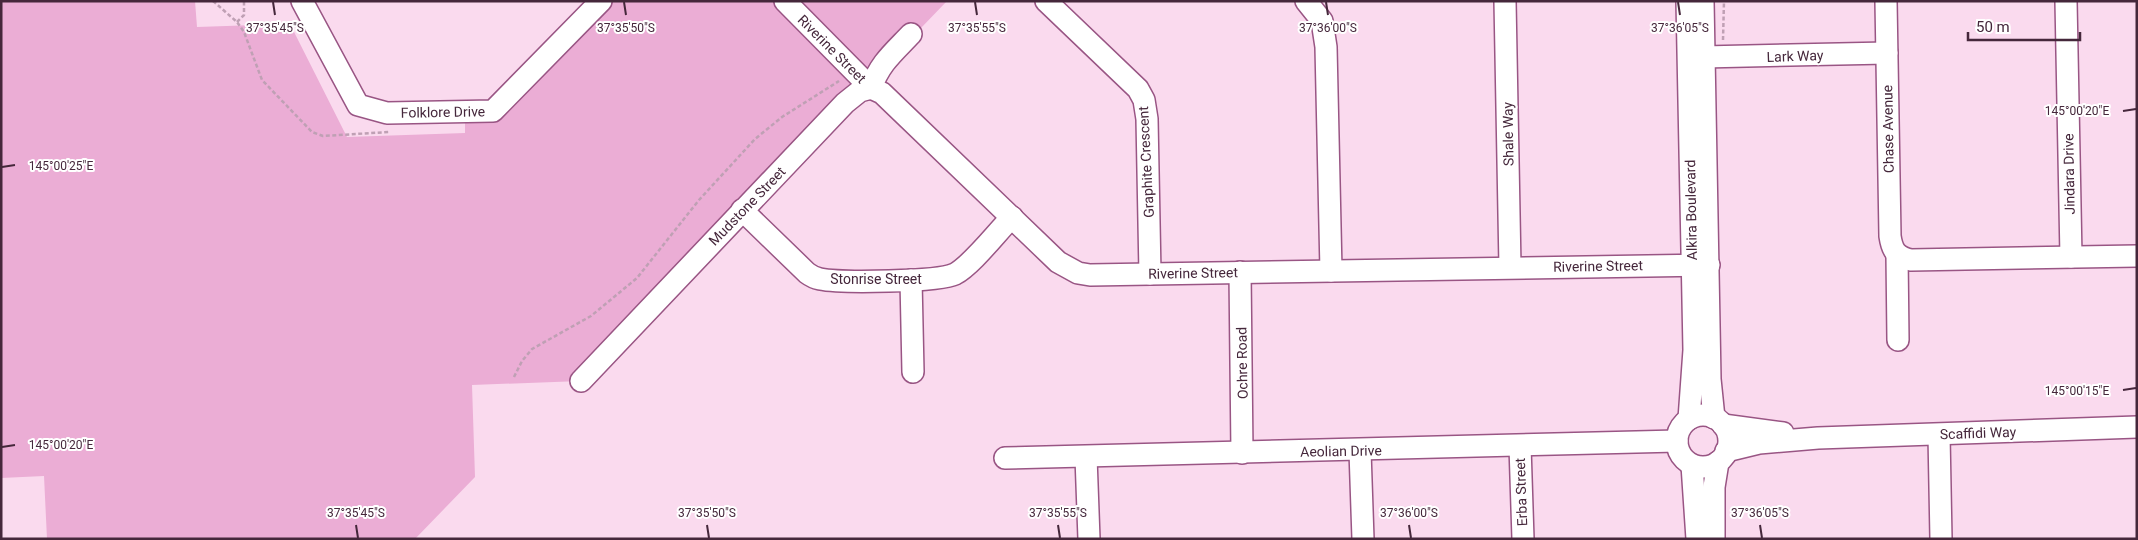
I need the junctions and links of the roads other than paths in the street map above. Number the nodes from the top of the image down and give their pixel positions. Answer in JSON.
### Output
{"nodes":[{"id":1,"x":302,"y":1,"type":"edge"},
{"id":2,"x":601,"y":1,"type":"edge"},
{"id":3,"x":785,"y":1,"type":"edge"},
{"id":4,"x":1046,"y":1,"type":"edge"},
{"id":5,"x":1306,"y":1,"type":"edge"},
{"id":6,"x":1505,"y":1,"type":"edge"},
{"id":7,"x":1687,"y":1,"type":"edge"},
{"id":8,"x":1703,"y":1,"type":"edge"},
{"id":9,"x":1886,"y":1,"type":"edge"},
{"id":10,"x":2066,"y":1,"type":"edge"},
{"id":11,"x":911,"y":34,"type":"dead end"},
{"id":12,"x":1887,"y":53,"type":"junction"},
{"id":13,"x":1704,"y":57,"type":"junction"},
{"id":14,"x":871,"y":88,"type":"junction"},
{"id":15,"x":742,"y":210,"type":"junction"},
{"id":16,"x":1012,"y":217,"type":"junction"},
{"id":17,"x":1897,"y":254,"type":"junction"},
{"id":18,"x":2137,"y":256,"type":"edge"},
{"id":19,"x":2071,"y":257,"type":"junction"},
{"id":20,"x":1700,"y":265,"type":"junction"},
{"id":21,"x":1510,"y":267,"type":"junction"},
{"id":22,"x":1331,"y":270,"type":"junction"},
{"id":23,"x":1240,"y":272,"type":"junction"},
{"id":24,"x":1150,"y":274,"type":"junction"},
{"id":25,"x":911,"y":280,"type":"junction"},
{"id":26,"x":1898,"y":340,"type":"dead end"},
{"id":27,"x":913,"y":372,"type":"dead end"},
{"id":28,"x":581,"y":381,"type":"dead end"},
{"id":29,"x":1689,"y":419,"type":"junction"},
{"id":30,"x":1718,"y":421,"type":"junction"},
{"id":31,"x":2137,"y":427,"type":"edge"},
{"id":32,"x":1938,"y":435,"type":"junction"},
{"id":33,"x":1818,"y":438,"type":"junction"},
{"id":34,"x":1677,"y":442,"type":"junction"},
{"id":35,"x":1520,"y":446,"type":"junction"},
{"id":36,"x":1360,"y":450,"type":"junction"},
{"id":37,"x":1242,"y":454,"type":"junction"},
{"id":38,"x":1722,"y":456,"type":"junction"},
{"id":39,"x":1086,"y":457,"type":"junction"},
{"id":40,"x":1005,"y":458,"type":"dead end"},
{"id":41,"x":1692,"y":465,"type":"junction"},
{"id":42,"x":1089,"y":539,"type":"edge"},
{"id":43,"x":1363,"y":539,"type":"edge"},
{"id":44,"x":1523,"y":539,"type":"edge"},
{"id":45,"x":1697,"y":539,"type":"edge"},
{"id":46,"x":1714,"y":539,"type":"edge"},
{"id":47,"x":1941,"y":539,"type":"edge"}],
"edges":[{"from":1,"to":2,"type":"street","name":"Folklore Drive"},
{"from":3,"to":14,"type":"street","name":"Riverine Street"},
{"from":4,"to":24,"type":"street","name":"Graphite Crescent"},
{"from":5,"to":22,"type":"street"},
{"from":6,"to":21,"type":"street","name":"Shale Way"},
{"from":7,"to":20,"type":"street","name":"Alkira Boulevard"},
{"from":8,"to":13,"type":"street","name":"Alkira Boulevard"},
{"from":9,"to":12,"type":"street","name":"Chase Avenue"},
{"from":10,"to":19,"type":"street","name":"Jindara Drive"},
{"from":11,"to":14,"type":"street"},
{"from":12,"to":13,"type":"street","name":"Lark Way"},
{"from":12,"to":17,"type":"street","name":"Chase Avenue"},
{"from":13,"to":20,"type":"street","name":"Alkira Boulevard"},
{"from":14,"to":15,"type":"street","name":"Mudstone Street"},
{"from":14,"to":16,"type":"street","name":"Riverine Street"},
{"from":15,"to":25,"type":"street","name":"Stonrise Street"},
{"from":15,"to":28,"type":"street","name":"Mudstone Street"},
{"from":16,"to":24,"type":"street","name":"Riverine Street"},
{"from":16,"to":25,"type":"street","name":"Stonrise Street"},
{"from":17,"to":19,"type":"street"},
{"from":17,"to":26,"type":"street","name":"Chase Avenue"},
{"from":18,"to":19,"type":"street"},
{"from":20,"to":21,"type":"street","name":"Riverine Street"},
{"from":20,"to":29,"type":"street","name":"Alkira Boulevard"},
{"from":20,"to":30,"type":"street","name":"Alkira Boulevard"},
{"from":21,"to":22,"type":"street","name":"Riverine Street"},
{"from":22,"to":23,"type":"street","name":"Riverine Street"},
{"from":23,"to":24,"type":"street","name":"Riverine Street"},
{"from":23,"to":37,"type":"street","name":"Ochre Road"},
{"from":25,"to":27,"type":"street"},
{"from":29,"to":30,"type":"street"},
{"from":29,"to":34,"type":"street"},
{"from":30,"to":33,"type":"street","name":"Scaffidi Way"},
{"from":30,"to":38,"type":"street"},
{"from":31,"to":32,"type":"street","name":"Scaffidi Way"},
{"from":32,"to":33,"type":"street","name":"Scaffidi Way"},
{"from":32,"to":47,"type":"street"},
{"from":33,"to":38,"type":"street","name":"Scaffidi Way"},
{"from":34,"to":35,"type":"street","name":"Aeolian Drive"},
{"from":34,"to":41,"type":"street"},
{"from":35,"to":36,"type":"street","name":"Aeolian Drive"},
{"from":35,"to":44,"type":"street","name":"Erba Street"},
{"from":36,"to":37,"type":"street","name":"Aeolian Drive"},
{"from":36,"to":43,"type":"street"},
{"from":37,"to":39,"type":"street","name":"Aeolian Drive"},
{"from":38,"to":41,"type":"street"},
{"from":38,"to":46,"type":"street"},
{"from":39,"to":40,"type":"street","name":"Aeolian Drive"},
{"from":39,"to":42,"type":"street"},
{"from":41,"to":45,"type":"street"}]}
